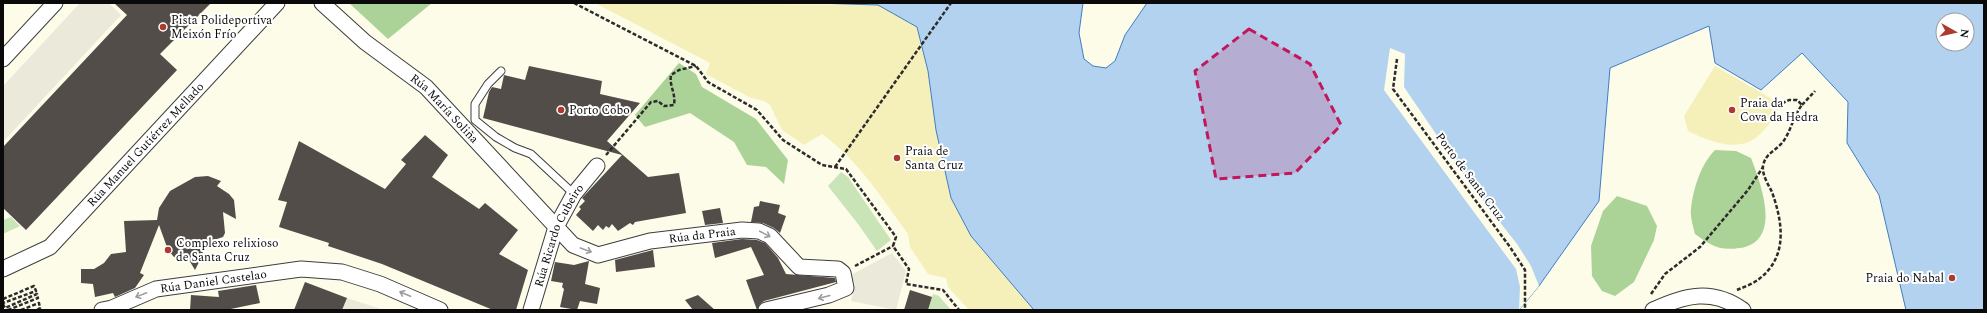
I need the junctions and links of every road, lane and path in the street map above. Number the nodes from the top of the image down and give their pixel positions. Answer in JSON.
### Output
{"nodes":[{"id":1,"x":55,"y":3,"type":"edge"},
{"id":2,"x":277,"y":3,"type":"edge"},
{"id":3,"x":322,"y":3,"type":"edge"},
{"id":4,"x":574,"y":3,"type":"edge"},
{"id":5,"x":951,"y":3,"type":"edge"},
{"id":6,"x":1397,"y":58,"type":"dead end"},
{"id":7,"x":3,"y":59,"type":"edge"},
{"id":8,"x":696,"y":66,"type":"junction"},
{"id":9,"x":500,"y":71,"type":"dead end"},
{"id":10,"x":1815,"y":92,"type":"dead end"},
{"id":11,"x":1781,"y":104,"type":"dead end"},
{"id":12,"x":1802,"y":105,"type":"junction"},
{"id":13,"x":597,"y":166,"type":"joint"},
{"id":14,"x":1763,"y":166,"type":"junction"},
{"id":15,"x":835,"y":167,"type":"junction"},
{"id":16,"x":574,"y":194,"type":"junction"},
{"id":17,"x":556,"y":227,"type":"junction"},
{"id":18,"x":893,"y":246,"type":"junction"},
{"id":19,"x":3,"y":269,"type":"edge"},
{"id":20,"x":843,"y":273,"type":"junction"},
{"id":21,"x":3,"y":299,"type":"edge"},
{"id":22,"x":1718,"y":299,"type":"junction"},
{"id":23,"x":3,"y":304,"type":"edge"},
{"id":24,"x":1651,"y":304,"type":"edge"},
{"id":25,"x":8,"y":310,"type":"edge"},
{"id":26,"x":21,"y":310,"type":"edge"},
{"id":27,"x":37,"y":310,"type":"edge"},
{"id":28,"x":102,"y":310,"type":"edge"},
{"id":29,"x":440,"y":310,"type":"edge"},
{"id":30,"x":531,"y":310,"type":"edge"},
{"id":31,"x":766,"y":310,"type":"edge"},
{"id":32,"x":959,"y":310,"type":"edge"},
{"id":33,"x":1526,"y":310,"type":"edge"},
{"id":34,"x":1743,"y":310,"type":"edge"}],
"edges":[{"from":1,"to":7,"type":"street"},
{"from":2,"to":19,"type":"street","name":"Rúa Manuel Gutiérrez Mellado"},
{"from":3,"to":17,"type":"street","name":"Rúa María Soliña"},
{"from":4,"to":8,"type":"path"},
{"from":5,"to":15,"type":"path"},
{"from":6,"to":33,"type":"path","name":"Porto de Santa Cruz"},
{"from":8,"to":13,"type":"path"},
{"from":8,"to":15,"type":"path"},
{"from":9,"to":16,"type":"lane"},
{"from":10,"to":12,"type":"path"},
{"from":11,"to":12,"type":"path"},
{"from":12,"to":14,"type":"path"},
{"from":13,"to":16,"type":"street","name":"Rúa Ricardo Cubeiro"},
{"from":14,"to":22,"type":"path"},
{"from":14,"to":24,"type":"path"},
{"from":15,"to":18,"type":"path"},
{"from":16,"to":17,"type":"street","name":"Rúa Ricardo Cubeiro"},
{"from":17,"to":20,"type":"street","name":"Rúa da Praia","one_way":true},
{"from":17,"to":30,"type":"street","name":"Rúa Ricardo Cubeiro"},
{"from":18,"to":20,"type":"path"},
{"from":18,"to":32,"type":"path"},
{"from":20,"to":31,"type":"street","one_way":true},
{"from":21,"to":23,"type":"path"},
{"from":22,"to":24,"type":"street"},
{"from":22,"to":34,"type":"street"},
{"from":23,"to":25,"type":"path"},
{"from":26,"to":27,"type":"path"},
{"from":29,"to":28,"type":"street","name":"Rúa Daniel Castelao","one_way":true}]}
